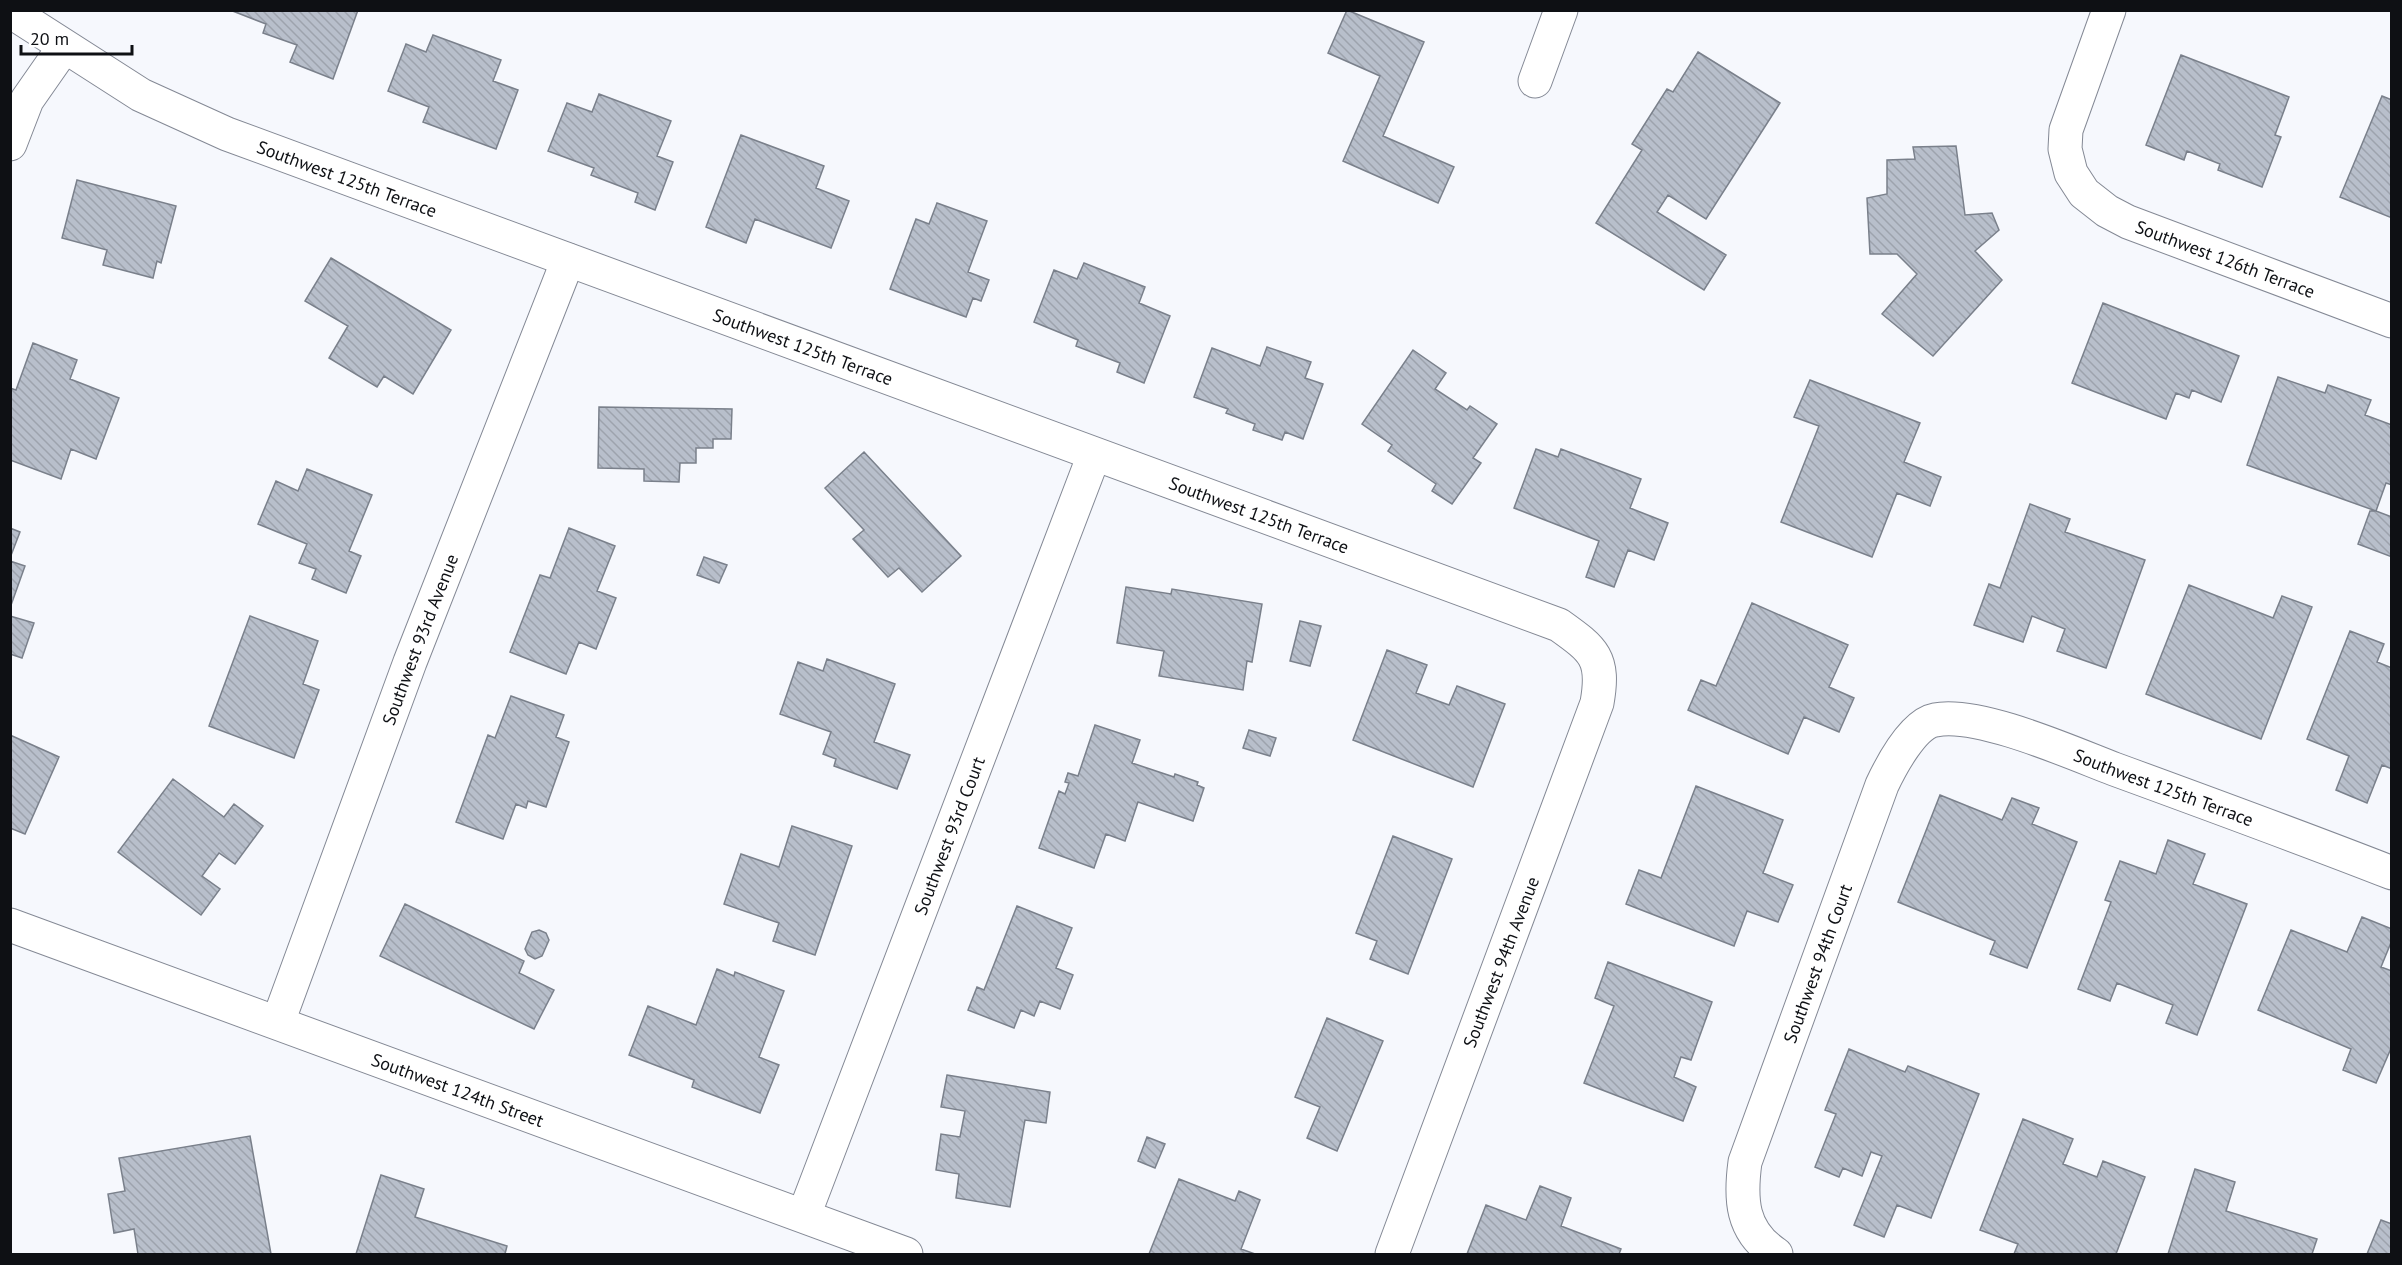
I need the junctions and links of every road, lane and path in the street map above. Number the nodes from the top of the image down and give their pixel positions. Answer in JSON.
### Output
{"nodes":[{"id":1,"x":10,"y":10,"type":"edge"},
{"id":2,"x":1561,"y":10,"type":"edge"},
{"id":3,"x":2109,"y":10,"type":"edge"},
{"id":4,"x":64,"y":47,"type":"junction"},
{"id":5,"x":1535,"y":81,"type":"dead end"},
{"id":6,"x":10,"y":144,"type":"edge"},
{"id":7,"x":568,"y":260,"type":"junction"},
{"id":8,"x":2391,"y":321,"type":"edge"},
{"id":9,"x":1094,"y":455,"type":"junction"},
{"id":10,"x":1600,"y":667,"type":"joint"},
{"id":11,"x":1932,"y":720,"type":"joint"},
{"id":12,"x":2391,"y":873,"type":"edge"},
{"id":13,"x":10,"y":925,"type":"edge"},
{"id":14,"x":278,"y":1022,"type":"junction"},
{"id":15,"x":804,"y":1215,"type":"junction"},
{"id":16,"x":906,"y":1254,"type":"edge"},
{"id":17,"x":1392,"y":1254,"type":"edge"},
{"id":18,"x":1776,"y":1254,"type":"edge"}],
"edges":[{"from":1,"to":4,"type":"street","name":"Southwest 125th Terrace"},
{"from":2,"to":5,"type":"street"},
{"from":3,"to":8,"type":"street","name":"Southwest 126th Terrace"},
{"from":4,"to":6,"type":"street"},
{"from":4,"to":7,"type":"street","name":"Southwest 125th Terrace"},
{"from":7,"to":9,"type":"street","name":"Southwest 125th Terrace"},
{"from":7,"to":14,"type":"street","name":"Southwest 93rd Avenue"},
{"from":9,"to":10,"type":"street","name":"Southwest 125th Terrace"},
{"from":9,"to":15,"type":"street","name":"Southwest 93rd Court"},
{"from":10,"to":17,"type":"street","name":"Southwest 94th Avenue"},
{"from":11,"to":12,"type":"street","name":"Southwest 125th Terrace"},
{"from":11,"to":18,"type":"street","name":"Southwest 94th Court"},
{"from":13,"to":14,"type":"street","name":"Southwest 124th Street"},
{"from":14,"to":15,"type":"street","name":"Southwest 124th Street"},
{"from":15,"to":16,"type":"street","name":"Southwest 124th Street"}]}
